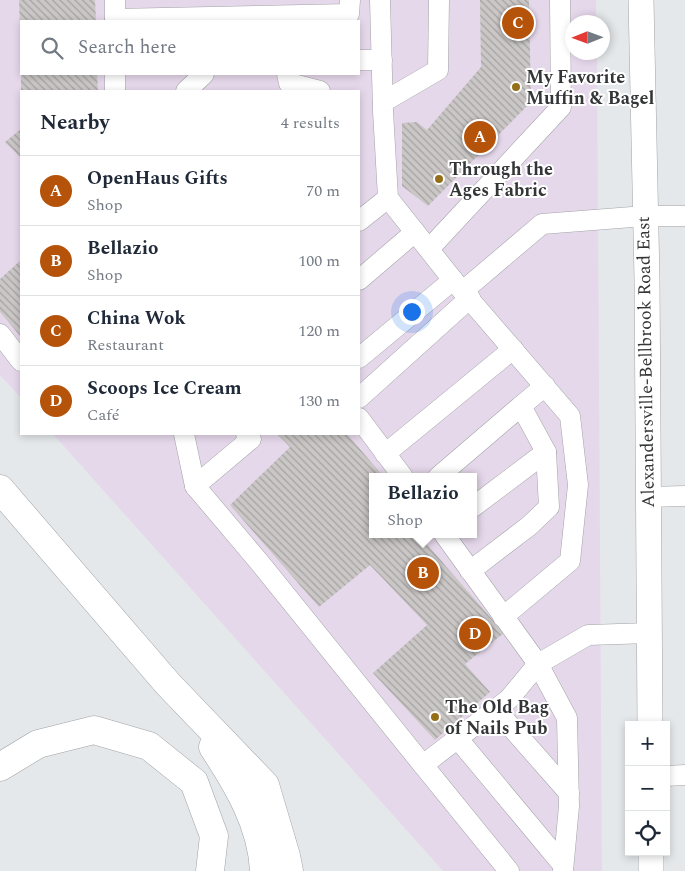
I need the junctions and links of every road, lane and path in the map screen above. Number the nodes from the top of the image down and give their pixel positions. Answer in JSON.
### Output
{"nodes":[{"id":1,"x":350,"y":0,"type":"edge"},
{"id":2,"x":380,"y":0,"type":"edge"},
{"id":3,"x":439,"y":0,"type":"edge"},
{"id":4,"x":560,"y":0,"type":"edge"},
{"id":5,"x":641,"y":0,"type":"edge"},
{"id":6,"x":115,"y":13,"type":"edge"},
{"id":7,"x":360,"y":60,"type":"edge"},
{"id":8,"x":382,"y":60,"type":"junction"},
{"id":9,"x":115,"y":75,"type":"edge"},
{"id":10,"x":203,"y":75,"type":"edge"},
{"id":11,"x":285,"y":83,"type":"edge"},
{"id":12,"x":115,"y":90,"type":"edge"},
{"id":13,"x":187,"y":90,"type":"edge"},
{"id":14,"x":316,"y":90,"type":"edge"},
{"id":15,"x":383,"y":102,"type":"junction"},
{"id":16,"x":388,"y":198,"type":"junction"},
{"id":17,"x":361,"y":216,"type":"edge"},
{"id":18,"x":645,"y":216,"type":"junction"},
{"id":19,"x":685,"y":216,"type":"edge"},
{"id":20,"x":415,"y":232,"type":"junction"},
{"id":21,"x":429,"y":250,"type":"junction"},
{"id":22,"x":360,"y":279,"type":"edge"},
{"id":23,"x":462,"y":290,"type":"junction"},
{"id":24,"x":0,"y":334,"type":"edge"},
{"id":25,"x":513,"y":349,"type":"junction"},
{"id":26,"x":360,"y":357,"type":"edge"},
{"id":27,"x":20,"y":360,"type":"edge"},
{"id":28,"x":545,"y":386,"type":"junction"},
{"id":29,"x":360,"y":397,"type":"edge"},
{"id":30,"x":521,"y":406,"type":"junction"},
{"id":31,"x":360,"y":419,"type":"edge"},
{"id":32,"x":247,"y":435,"type":"edge"},
{"id":33,"x":188,"y":436,"type":"edge"},
{"id":34,"x":546,"y":452,"type":"junction"},
{"id":35,"x":385,"y":454,"type":"junction"},
{"id":36,"x":400,"y":473,"type":"edge"},
{"id":37,"x":443,"y":473,"type":"edge"},
{"id":38,"x":195,"y":486,"type":"junction"},
{"id":39,"x":0,"y":488,"type":"edge"},
{"id":40,"x":685,"y":496,"type":"edge"},
{"id":41,"x":648,"y":497,"type":"junction"},
{"id":42,"x":477,"y":504,"type":"edge"},
{"id":43,"x":447,"y":538,"type":"edge"},
{"id":44,"x":470,"y":571,"type":"junction"},
{"id":45,"x":503,"y":617,"type":"junction"},
{"id":46,"x":650,"y":633,"type":"junction"},
{"id":47,"x":538,"y":664,"type":"junction"},
{"id":48,"x":183,"y":700,"type":"junction"},
{"id":49,"x":496,"y":710,"type":"junction"},
{"id":50,"x":650,"y":721,"type":"edge"},
{"id":51,"x":458,"y":739,"type":"junction"},
{"id":52,"x":423,"y":765,"type":"junction"},
{"id":53,"x":0,"y":767,"type":"edge"},
{"id":54,"x":685,"y":775,"type":"edge"},
{"id":55,"x":670,"y":776,"type":"edge"},
{"id":56,"x":569,"y":793,"type":"junction"},
{"id":57,"x":651,"y":856,"type":"edge"},
{"id":58,"x":563,"y":868,"type":"edge"},
{"id":59,"x":210,"y":871,"type":"edge"},
{"id":60,"x":264,"y":871,"type":"edge"},
{"id":61,"x":289,"y":871,"type":"edge"},
{"id":62,"x":509,"y":871,"type":"edge"},
{"id":63,"x":651,"y":871,"type":"edge"}],
"edges":[{"from":1,"to":6,"type":"street"},
{"from":2,"to":8,"type":"street"},
{"from":3,"to":15,"type":"street"},
{"from":4,"to":21,"type":"street"},
{"from":5,"to":18,"type":"main road","name":"Alexandersville-Bellbrook Road East"},
{"from":7,"to":8,"type":"street"},
{"from":8,"to":15,"type":"street"},
{"from":9,"to":12,"type":"street"},
{"from":10,"to":13,"type":"street"},
{"from":11,"to":14,"type":"street"},
{"from":15,"to":16,"type":"street"},
{"from":16,"to":17,"type":"street"},
{"from":16,"to":20,"type":"street"},
{"from":18,"to":19,"type":"street"},
{"from":18,"to":23,"type":"street"},
{"from":18,"to":41,"type":"main road","name":"Alexandersville-Bellbrook Road East"},
{"from":20,"to":21,"type":"street"},
{"from":20,"to":22,"type":"street"},
{"from":21,"to":23,"type":"street"},
{"from":23,"to":25,"type":"street"},
{"from":23,"to":26,"type":"street"},
{"from":23,"to":29,"type":"street"},
{"from":24,"to":27,"type":"street"},
{"from":25,"to":28,"type":"street"},
{"from":25,"to":35,"type":"street"},
{"from":28,"to":30,"type":"street"},
{"from":28,"to":45,"type":"street"},
{"from":30,"to":34,"type":"street"},
{"from":30,"to":37,"type":"street"},
{"from":31,"to":35,"type":"street"},
{"from":32,"to":38,"type":"street"},
{"from":33,"to":38,"type":"street"},
{"from":34,"to":42,"type":"street"},
{"from":34,"to":44,"type":"street"},
{"from":35,"to":36,"type":"street"},
{"from":38,"to":52,"type":"street"},
{"from":39,"to":48,"type":"highway"},
{"from":40,"to":41,"type":"street"},
{"from":41,"to":46,"type":"main road","name":"Alexandersville-Bellbrook Road East"},
{"from":43,"to":44,"type":"street"},
{"from":44,"to":45,"type":"street"},
{"from":45,"to":47,"type":"street"},
{"from":46,"to":47,"type":"street"},
{"from":46,"to":50,"type":"main road","name":"Alexandersville-Bellbrook Road East"},
{"from":47,"to":49,"type":"street"},
{"from":47,"to":56,"type":"street"},
{"from":48,"to":60,"type":"highway"},
{"from":48,"to":61,"type":"highway"},
{"from":49,"to":51,"type":"street"},
{"from":49,"to":56,"type":"street"},
{"from":51,"to":52,"type":"street"},
{"from":51,"to":58,"type":"street"},
{"from":52,"to":62,"type":"street"},
{"from":53,"to":59,"type":"highway"},
{"from":54,"to":55,"type":"street"},
{"from":56,"to":58,"type":"street"},
{"from":57,"to":63,"type":"main road"}]}
